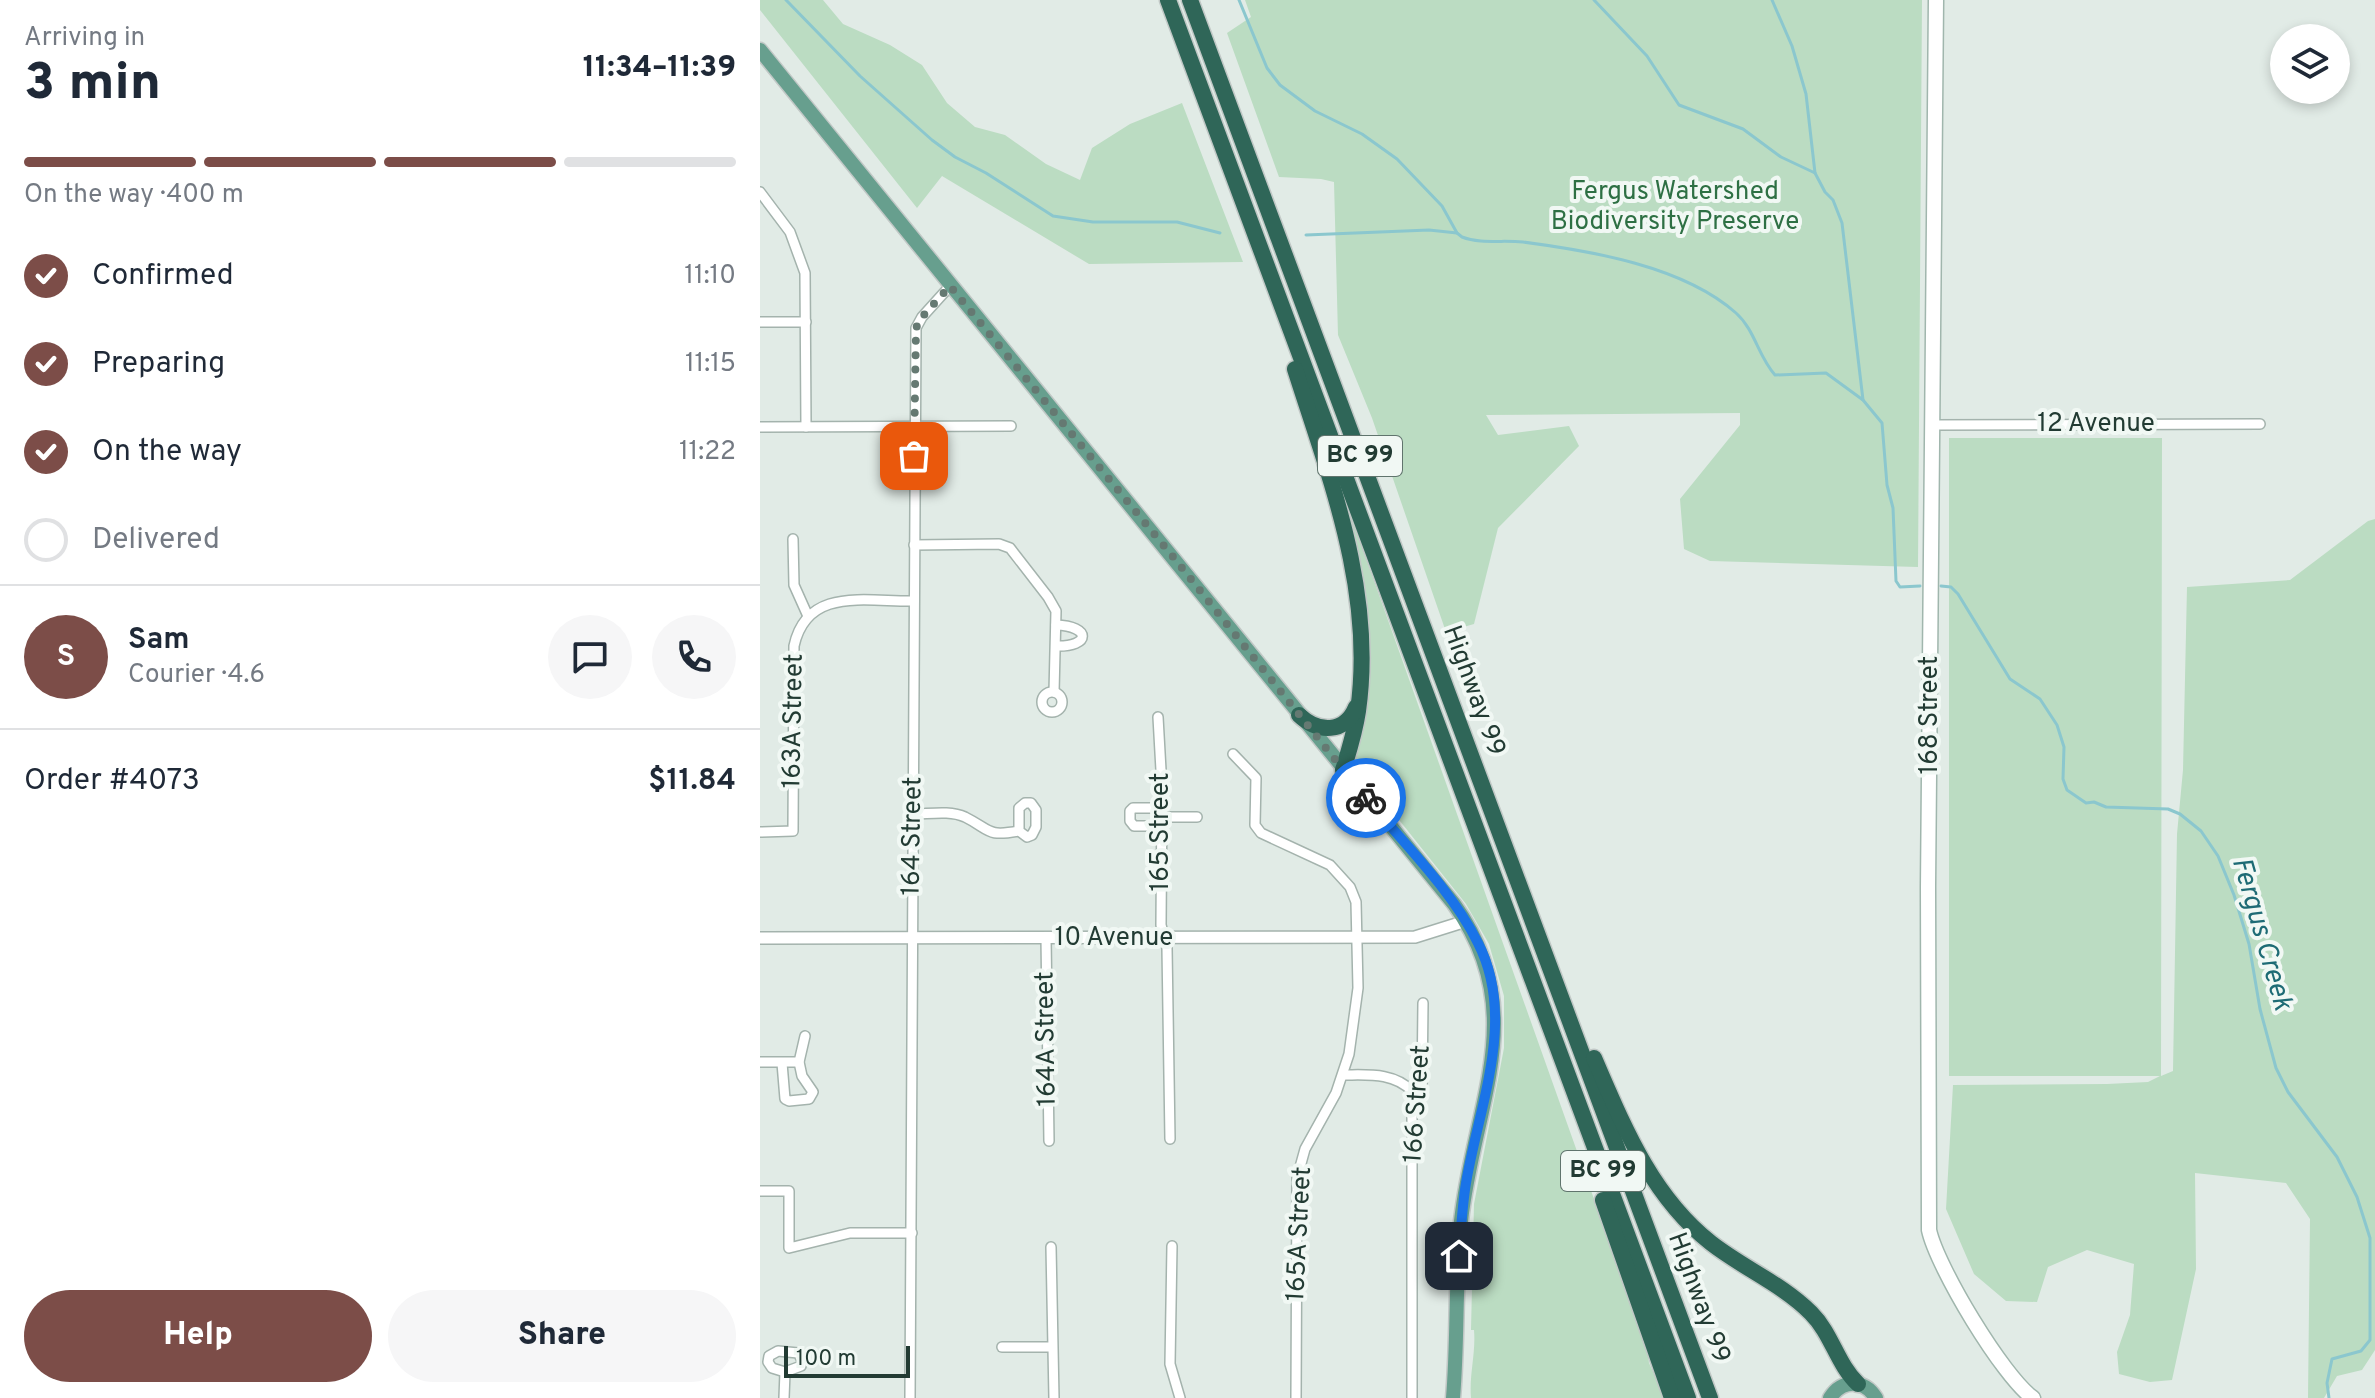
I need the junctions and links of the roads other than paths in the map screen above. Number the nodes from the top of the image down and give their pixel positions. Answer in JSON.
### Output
{"nodes":[{"id":1,"x":1168,"y":0,"type":"edge"},
{"id":2,"x":1191,"y":0,"type":"edge"},
{"id":3,"x":1936,"y":0,"type":"edge"},
{"id":4,"x":760,"y":50,"type":"edge"},
{"id":5,"x":760,"y":192,"type":"edge"},
{"id":6,"x":1250,"y":218,"type":"junction"},
{"id":7,"x":950,"y":286,"type":"junction"},
{"id":8,"x":760,"y":322,"type":"edge"},
{"id":9,"x":806,"y":322,"type":"junction"},
{"id":10,"x":2260,"y":424,"type":"dead end"},
{"id":11,"x":1932,"y":425,"type":"junction"},
{"id":12,"x":915,"y":426,"type":"junction"},
{"id":13,"x":1011,"y":426,"type":"dead end"},
{"id":14,"x":760,"y":427,"type":"edge"},
{"id":15,"x":806,"y":427,"type":"junction"},
{"id":16,"x":793,"y":539,"type":"dead end"},
{"id":17,"x":914,"y":545,"type":"junction"},
{"id":18,"x":914,"y":601,"type":"junction"},
{"id":19,"x":807,"y":614,"type":"junction"},
{"id":20,"x":1056,"y":625,"type":"junction"},
{"id":21,"x":1056,"y":646,"type":"junction"},
{"id":22,"x":1360,"y":686,"type":"junction"},
{"id":23,"x":1054,"y":692,"type":"dead end"},
{"id":24,"x":1299,"y":715,"type":"junction"},
{"id":25,"x":1158,"y":717,"type":"dead end"},
{"id":26,"x":1233,"y":754,"type":"dead end"},
{"id":27,"x":1343,"y":770,"type":"junction"},
{"id":28,"x":913,"y":814,"type":"junction"},
{"id":29,"x":1162,"y":817,"type":"junction"},
{"id":30,"x":1197,"y":817,"type":"dead end"},
{"id":31,"x":1019,"y":831,"type":"dead end"},
{"id":32,"x":760,"y":832,"type":"edge"},
{"id":33,"x":1516,"y":874,"type":"junction"},
{"id":34,"x":1466,"y":921,"type":"junction"},
{"id":35,"x":1358,"y":937,"type":"junction"},
{"id":36,"x":760,"y":938,"type":"edge"},
{"id":37,"x":1046,"y":938,"type":"junction"},
{"id":38,"x":1164,"y":938,"type":"junction"},
{"id":39,"x":911,"y":939,"type":"junction"},
{"id":40,"x":1519,"y":944,"type":"junction"},
{"id":41,"x":1423,"y":1003,"type":"dead end"},
{"id":42,"x":805,"y":1036,"type":"dead end"},
{"id":43,"x":760,"y":1062,"type":"edge"},
{"id":44,"x":799,"y":1062,"type":"junction"},
{"id":45,"x":782,"y":1063,"type":"junction"},
{"id":46,"x":1343,"y":1075,"type":"junction"},
{"id":47,"x":1413,"y":1102,"type":"junction"},
{"id":48,"x":1170,"y":1139,"type":"dead end"},
{"id":49,"x":1049,"y":1141,"type":"dead end"},
{"id":50,"x":760,"y":1191,"type":"edge"},
{"id":51,"x":912,"y":1233,"type":"junction"},
{"id":52,"x":1172,"y":1246,"type":"dead end"},
{"id":53,"x":1051,"y":1247,"type":"dead end"},
{"id":54,"x":1002,"y":1347,"type":"dead end"},
{"id":55,"x":1052,"y":1347,"type":"junction"},
{"id":56,"x":1457,"y":1357,"type":"junction"},
{"id":57,"x":785,"y":1372,"type":"dead end"},
{"id":58,"x":1858,"y":1384,"type":"junction"},
{"id":59,"x":784,"y":1398,"type":"edge"},
{"id":60,"x":910,"y":1398,"type":"edge"},
{"id":61,"x":1054,"y":1398,"type":"edge"},
{"id":62,"x":1180,"y":1398,"type":"edge"},
{"id":63,"x":1296,"y":1398,"type":"edge"},
{"id":64,"x":1412,"y":1398,"type":"edge"},
{"id":65,"x":1453,"y":1398,"type":"edge"},
{"id":66,"x":1462,"y":1398,"type":"edge"},
{"id":67,"x":1672,"y":1398,"type":"edge"},
{"id":68,"x":1688,"y":1398,"type":"edge"},
{"id":69,"x":1710,"y":1398,"type":"edge"},
{"id":70,"x":1830,"y":1398,"type":"edge"},
{"id":71,"x":1876,"y":1398,"type":"edge"},
{"id":72,"x":2033,"y":1398,"type":"edge"}],
"edges":[{"from":1,"to":6,"type":"highway","name":"Highway 99","number":"BC 99"},
{"from":2,"to":33,"type":"highway","name":"Highway 99","number":"BC 99"},
{"from":3,"to":11,"type":"main road","name":"168 Street"},
{"from":4,"to":7,"type":"main road"},
{"from":5,"to":9,"type":"street"},
{"from":6,"to":22,"type":"highway"},
{"from":6,"to":40,"type":"highway","name":"Highway 99","number":"BC 99"},
{"from":7,"to":12,"type":"street","name":"164 Street"},
{"from":7,"to":24,"type":"main road"},
{"from":8,"to":9,"type":"street"},
{"from":9,"to":15,"type":"street"},
{"from":10,"to":11,"type":"street","name":"12 Avenue"},
{"from":11,"to":72,"type":"main road","name":"168 Street"},
{"from":12,"to":13,"type":"street"},
{"from":12,"to":15,"type":"street"},
{"from":12,"to":17,"type":"street","name":"164 Street"},
{"from":14,"to":15,"type":"street"},
{"from":16,"to":19,"type":"street"},
{"from":17,"to":18,"type":"street","name":"164 Street"},
{"from":17,"to":20,"type":"street"},
{"from":18,"to":19,"type":"street"},
{"from":18,"to":28,"type":"street","name":"164 Street"},
{"from":19,"to":32,"type":"street","name":"163A Street"},
{"from":20,"to":21,"type":"street"},
{"from":20,"to":21,"type":"street"},
{"from":21,"to":23,"type":"street"},
{"from":22,"to":24,"type":"highway"},
{"from":22,"to":27,"type":"highway"},
{"from":24,"to":27,"type":"main road"},
{"from":25,"to":29,"type":"street","name":"165 Street"},
{"from":26,"to":35,"type":"street","name":"165A Street"},
{"from":27,"to":34,"type":"main road"},
{"from":28,"to":31,"type":"street"},
{"from":28,"to":39,"type":"street","name":"164 Street"},
{"from":29,"to":30,"type":"street"},
{"from":29,"to":38,"type":"street","name":"165 Street"},
{"from":33,"to":58,"type":"highway"},
{"from":33,"to":69,"type":"highway","name":"Highway 99","number":"BC 99"},
{"from":34,"to":35,"type":"street","name":"10 Avenue"},
{"from":34,"to":56,"type":"main road"},
{"from":35,"to":38,"type":"street","name":"10 Avenue"},
{"from":35,"to":46,"type":"street","name":"165A Street"},
{"from":36,"to":39,"type":"street","name":"10 Avenue"},
{"from":37,"to":38,"type":"street","name":"10 Avenue"},
{"from":37,"to":39,"type":"street","name":"10 Avenue"},
{"from":37,"to":49,"type":"street","name":"164A Street"},
{"from":38,"to":48,"type":"street","name":"165 Street"},
{"from":39,"to":51,"type":"street","name":"164 Street"},
{"from":40,"to":67,"type":"highway"},
{"from":40,"to":68,"type":"highway","name":"Highway 99","number":"BC 99"},
{"from":41,"to":47,"type":"street","name":"166 Street"},
{"from":42,"to":44,"type":"street"},
{"from":43,"to":45,"type":"street"},
{"from":44,"to":45,"type":"street"},
{"from":44,"to":45,"type":"street"},
{"from":46,"to":47,"type":"street"},
{"from":46,"to":63,"type":"street","name":"165A Street"},
{"from":47,"to":64,"type":"street","name":"166 Street"},
{"from":50,"to":51,"type":"street"},
{"from":51,"to":60,"type":"street","name":"164 Street"},
{"from":52,"to":62,"type":"street"},
{"from":53,"to":55,"type":"street"},
{"from":54,"to":55,"type":"street"},
{"from":55,"to":61,"type":"street"},
{"from":56,"to":65,"type":"main road"},
{"from":56,"to":66,"type":"main road"},
{"from":57,"to":59,"type":"street"},
{"from":58,"to":70,"type":"main road"},
{"from":58,"to":71,"type":"main road"}]}
